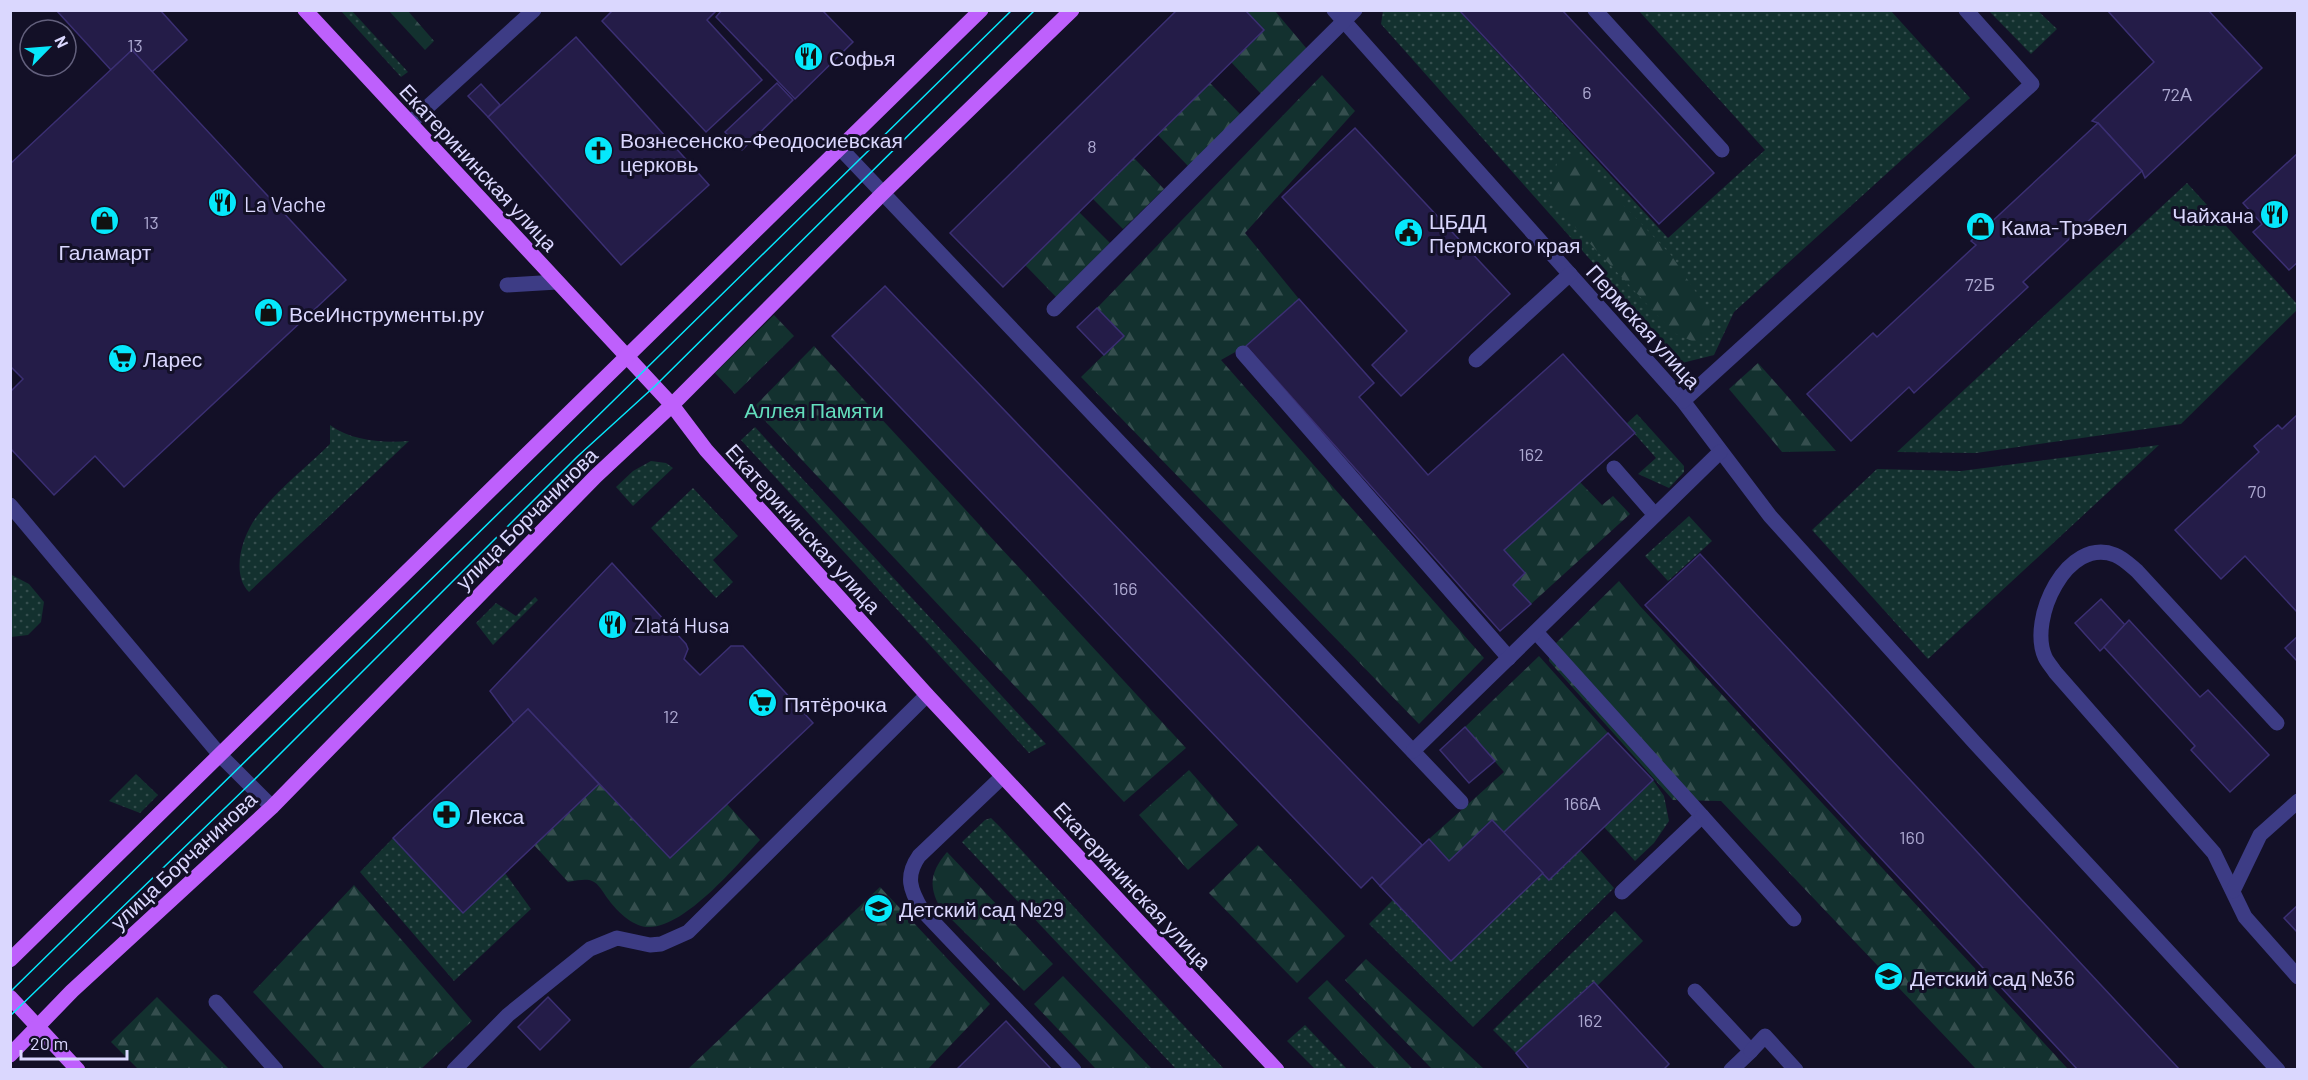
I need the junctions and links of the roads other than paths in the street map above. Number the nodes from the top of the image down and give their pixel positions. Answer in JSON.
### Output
{"nodes":[{"id":1,"x":305,"y":10,"type":"edge"},
{"id":2,"x":534,"y":10,"type":"edge"},
{"id":3,"x":981,"y":10,"type":"edge"},
{"id":4,"x":1072,"y":10,"type":"edge"},
{"id":5,"x":1356,"y":10,"type":"edge"},
{"id":6,"x":1594,"y":10,"type":"edge"},
{"id":7,"x":1966,"y":10,"type":"edge"},
{"id":8,"x":1339,"y":16,"type":"edge"},
{"id":9,"x":410,"y":123,"type":"junction"},
{"id":10,"x":840,"y":148,"type":"junction"},
{"id":11,"x":1722,"y":150,"type":"dead end"},
{"id":12,"x":882,"y":194,"type":"junction"},
{"id":13,"x":1570,"y":274,"type":"junction"},
{"id":14,"x":557,"y":282,"type":"junction"},
{"id":15,"x":507,"y":285,"type":"dead end"},
{"id":16,"x":1054,"y":309,"type":"dead end"},
{"id":17,"x":1243,"y":354,"type":"dead end"},
{"id":18,"x":627,"y":357,"type":"junction"},
{"id":19,"x":1476,"y":360,"type":"dead end"},
{"id":20,"x":1683,"y":400,"type":"junction"},
{"id":21,"x":672,"y":405,"type":"junction"},
{"id":22,"x":1720,"y":452,"type":"junction"},
{"id":23,"x":1614,"y":468,"type":"dead end"},
{"id":24,"x":10,"y":505,"type":"edge"},
{"id":25,"x":1655,"y":515,"type":"junction"},
{"id":26,"x":1536,"y":632,"type":"junction"},
{"id":27,"x":1509,"y":658,"type":"junction"},
{"id":28,"x":927,"y":695,"type":"junction"},
{"id":29,"x":2277,"y":723,"type":"dead end"},
{"id":30,"x":1413,"y":751,"type":"junction"},
{"id":31,"x":220,"y":755,"type":"junction"},
{"id":32,"x":1002,"y":777,"type":"junction"},
{"id":33,"x":2298,"y":801,"type":"edge"},
{"id":34,"x":1461,"y":802,"type":"dead end"},
{"id":35,"x":272,"y":807,"type":"junction"},
{"id":36,"x":1702,"y":816,"type":"junction"},
{"id":37,"x":2233,"y":891,"type":"junction"},
{"id":38,"x":1622,"y":892,"type":"dead end"},
{"id":39,"x":1794,"y":919,"type":"dead end"},
{"id":40,"x":10,"y":960,"type":"edge"},
{"id":41,"x":2298,"y":977,"type":"edge"},
{"id":42,"x":1695,"y":991,"type":"dead end"},
{"id":43,"x":10,"y":997,"type":"edge"},
{"id":44,"x":216,"y":1002,"type":"dead end"},
{"id":45,"x":38,"y":1026,"type":"junction"},
{"id":46,"x":1751,"y":1051,"type":"junction"},
{"id":47,"x":10,"y":1055,"type":"edge"},
{"id":48,"x":78,"y":1070,"type":"edge"},
{"id":49,"x":276,"y":1070,"type":"edge"},
{"id":50,"x":454,"y":1070,"type":"edge"},
{"id":51,"x":1074,"y":1070,"type":"edge"},
{"id":52,"x":1277,"y":1070,"type":"edge"},
{"id":53,"x":1731,"y":1070,"type":"edge"},
{"id":54,"x":1796,"y":1070,"type":"edge"},
{"id":55,"x":2278,"y":1070,"type":"edge"}],
"edges":[{"from":1,"to":9,"type":"main road","name":"Екатерининская улица"},
{"from":2,"to":9,"type":"street"},
{"from":3,"to":10,"type":"main road","name":"улица Борчанинова"},
{"from":4,"to":12,"type":"main road","name":"улица Борчанинова"},
{"from":5,"to":8,"type":"street"},
{"from":6,"to":11,"type":"street"},
{"from":7,"to":20,"type":"street"},
{"from":8,"to":13,"type":"street","name":"Пермская улица"},
{"from":8,"to":16,"type":"street"},
{"from":9,"to":14,"type":"main road","name":"Екатерининская улица"},
{"from":10,"to":12,"type":"street"},
{"from":10,"to":18,"type":"main road","name":"улица Борчанинова"},
{"from":12,"to":21,"type":"main road","name":"улица Борчанинова"},
{"from":12,"to":30,"type":"street"},
{"from":13,"to":19,"type":"street"},
{"from":13,"to":20,"type":"street","name":"Пермская улица"},
{"from":14,"to":15,"type":"street"},
{"from":14,"to":18,"type":"main road","name":"Екатерининская улица"},
{"from":17,"to":27,"type":"street"},
{"from":18,"to":21,"type":"main road","name":"Екатерининская улица"},
{"from":18,"to":31,"type":"main road","name":"улица Борчанинова"},
{"from":20,"to":22,"type":"street","name":"Пермская улица"},
{"from":21,"to":28,"type":"main road","name":"Екатерининская улица"},
{"from":21,"to":35,"type":"main road","name":"улица Борчанинова"},
{"from":22,"to":25,"type":"street"},
{"from":22,"to":55,"type":"street","name":"Пермская улица"},
{"from":23,"to":25,"type":"street"},
{"from":24,"to":31,"type":"street"},
{"from":25,"to":26,"type":"street"},
{"from":26,"to":27,"type":"street"},
{"from":26,"to":36,"type":"street"},
{"from":27,"to":30,"type":"street"},
{"from":28,"to":32,"type":"main road","name":"Екатерининская улица"},
{"from":28,"to":50,"type":"street"},
{"from":29,"to":37,"type":"street"},
{"from":30,"to":34,"type":"street"},
{"from":31,"to":35,"type":"street"},
{"from":31,"to":40,"type":"main road","name":"улица Борчанинова"},
{"from":32,"to":51,"type":"street"},
{"from":32,"to":52,"type":"main road","name":"Екатерининская улица"},
{"from":33,"to":37,"type":"street"},
{"from":35,"to":45,"type":"main road","name":"улица Борчанинова"},
{"from":36,"to":38,"type":"street"},
{"from":36,"to":39,"type":"street"},
{"from":37,"to":41,"type":"street"},
{"from":42,"to":46,"type":"street"},
{"from":43,"to":45,"type":"main road"},
{"from":44,"to":49,"type":"street"},
{"from":45,"to":47,"type":"main road","name":"улица Борчанинова"},
{"from":45,"to":48,"type":"main road"},
{"from":46,"to":53,"type":"street"},
{"from":46,"to":54,"type":"street"}]}
